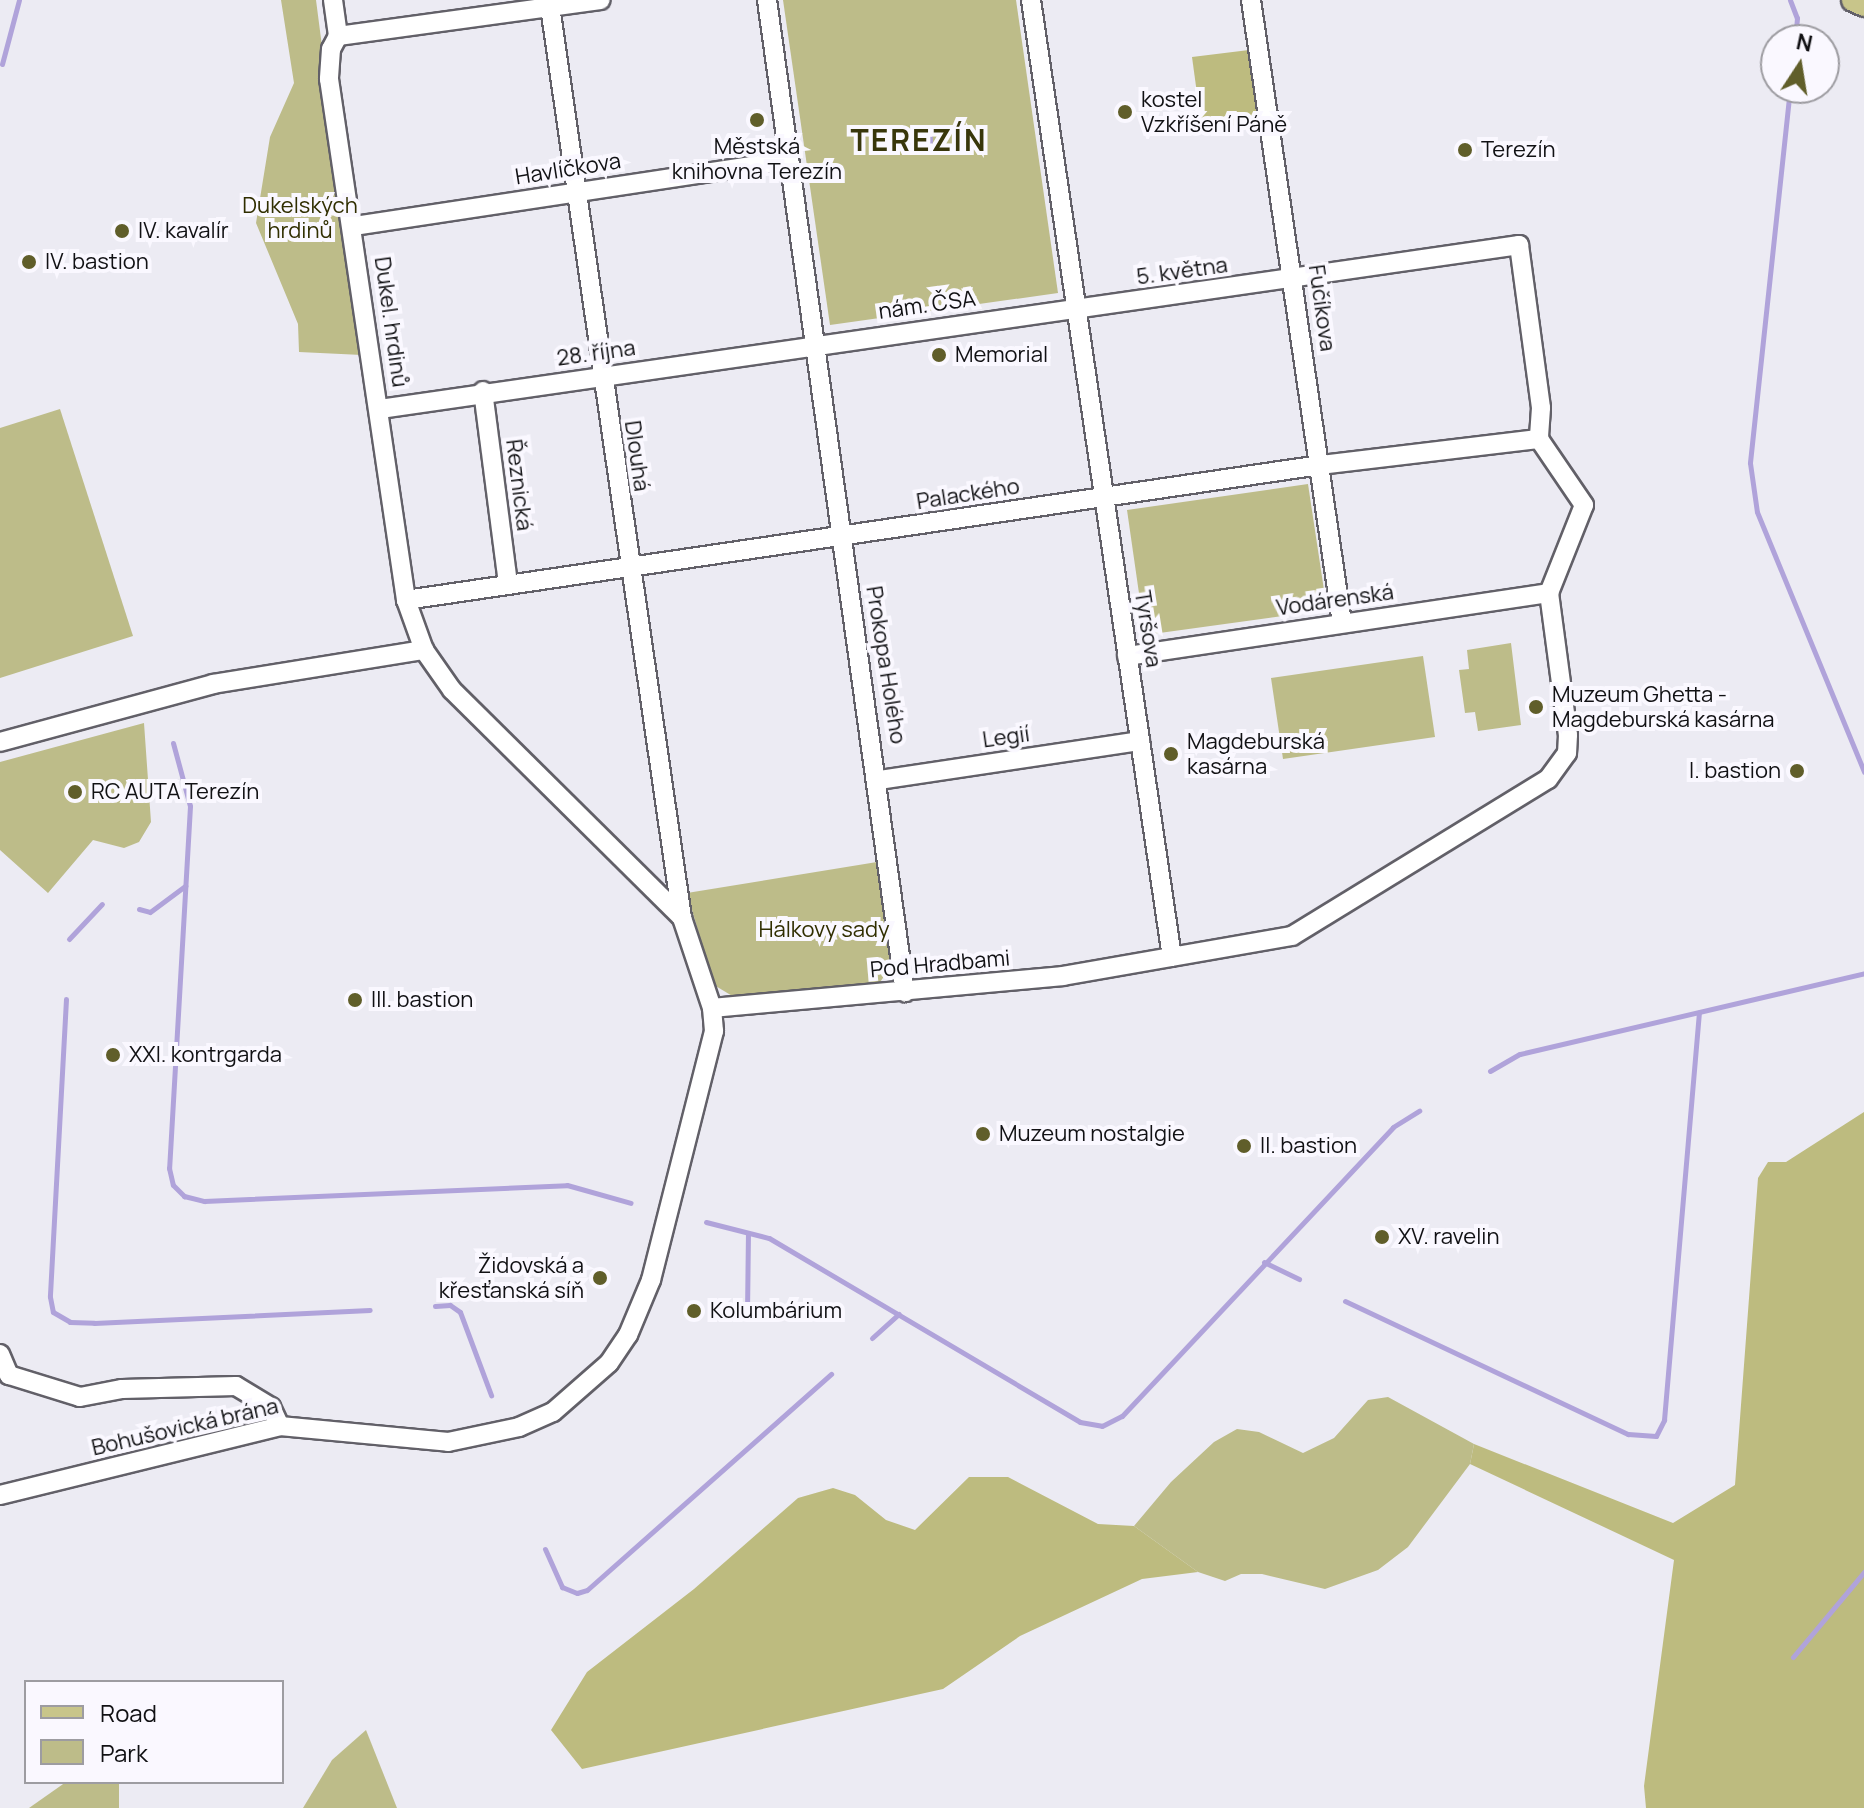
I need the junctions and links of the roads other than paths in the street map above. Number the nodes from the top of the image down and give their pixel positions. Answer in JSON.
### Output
{"nodes":[{"id":1,"x":333,"y":0,"type":"edge"},
{"id":2,"x":601,"y":0,"type":"edge"},
{"id":3,"x":767,"y":0,"type":"edge"},
{"id":4,"x":1031,"y":0,"type":"edge"},
{"id":5,"x":1251,"y":0,"type":"edge"},
{"id":6,"x":1853,"y":0,"type":"edge"},
{"id":7,"x":549,"y":4,"type":"edge"},
{"id":8,"x":1864,"y":5,"type":"edge"},
{"id":9,"x":338,"y":36,"type":"junction"},
{"id":10,"x":789,"y":160,"type":"junction"},
{"id":11,"x":575,"y":192,"type":"junction"},
{"id":12,"x":354,"y":226,"type":"junction"},
{"id":13,"x":1294,"y":279,"type":"junction"},
{"id":14,"x":1076,"y":309,"type":"junction"},
{"id":15,"x":818,"y":344,"type":"junction"},
{"id":16,"x":601,"y":377,"type":"junction"},
{"id":17,"x":483,"y":391,"type":"junction"},
{"id":18,"x":380,"y":409,"type":"junction"},
{"id":19,"x":1539,"y":439,"type":"junction"},
{"id":20,"x":1320,"y":465,"type":"junction"},
{"id":21,"x":1103,"y":498,"type":"junction"},
{"id":22,"x":843,"y":538,"type":"junction"},
{"id":23,"x":629,"y":566,"type":"junction"},
{"id":24,"x":508,"y":584,"type":"junction"},
{"id":25,"x":1549,"y":593,"type":"junction"},
{"id":26,"x":406,"y":600,"type":"junction"},
{"id":27,"x":1342,"y":623,"type":"junction"},
{"id":28,"x":424,"y":650,"type":"junction"},
{"id":29,"x":1127,"y":656,"type":"junction"},
{"id":30,"x":1140,"y":741,"type":"junction"},
{"id":31,"x":0,"y":742,"type":"edge"},
{"id":32,"x":879,"y":780,"type":"junction"},
{"id":33,"x":682,"y":918,"type":"junction"},
{"id":34,"x":1172,"y":957,"type":"junction"},
{"id":35,"x":905,"y":992,"type":"junction"},
{"id":36,"x":712,"y":1008,"type":"junction"},
{"id":37,"x":0,"y":1354,"type":"edge"},
{"id":38,"x":280,"y":1426,"type":"junction"},
{"id":39,"x":0,"y":1495,"type":"edge"}],
"edges":[{"from":1,"to":9,"type":"street","name":"Dukel. hrdinů"},
{"from":2,"to":7,"type":"street"},
{"from":3,"to":10,"type":"street"},
{"from":4,"to":14,"type":"street"},
{"from":5,"to":13,"type":"street","name":"Fučíkova"},
{"from":6,"to":8,"type":"main road"},
{"from":7,"to":9,"type":"street"},
{"from":7,"to":11,"type":"street","name":"Dlouhá"},
{"from":9,"to":12,"type":"street","name":"Dukel. hrdinů"},
{"from":10,"to":11,"type":"street","name":"Havlíčkova"},
{"from":10,"to":15,"type":"street"},
{"from":11,"to":12,"type":"street","name":"Havlíčkova"},
{"from":11,"to":16,"type":"street","name":"Dlouhá"},
{"from":12,"to":18,"type":"street","name":"Dukel. hrdinů"},
{"from":13,"to":14,"type":"street","name":"5. května"},
{"from":13,"to":19,"type":"street","name":"5. května"},
{"from":13,"to":20,"type":"street","name":"Fučíkova"},
{"from":14,"to":15,"type":"street","name":"nám. ČSA"},
{"from":14,"to":21,"type":"street","name":"Tyršova"},
{"from":15,"to":16,"type":"street","name":"28. října"},
{"from":15,"to":22,"type":"street","name":"Prokopa Holého"},
{"from":16,"to":17,"type":"street","name":"28. října"},
{"from":16,"to":23,"type":"street","name":"Dlouhá"},
{"from":17,"to":18,"type":"street","name":"28. října"},
{"from":17,"to":24,"type":"street","name":"Řeznická"},
{"from":18,"to":26,"type":"street","name":"Dukel. hrdinů"},
{"from":19,"to":20,"type":"street","name":"Palackého"},
{"from":19,"to":25,"type":"street"},
{"from":20,"to":21,"type":"street","name":"Palackého"},
{"from":20,"to":27,"type":"street","name":"Fučíkova"},
{"from":21,"to":22,"type":"street","name":"Palackého"},
{"from":21,"to":29,"type":"street","name":"Tyršova"},
{"from":22,"to":23,"type":"street","name":"Palackého"},
{"from":22,"to":32,"type":"street","name":"Prokopa Holého"},
{"from":23,"to":24,"type":"street","name":"Palackého"},
{"from":23,"to":33,"type":"street","name":"Dlouhá"},
{"from":24,"to":26,"type":"street","name":"Palackého"},
{"from":25,"to":27,"type":"street","name":"Vodárenská"},
{"from":25,"to":34,"type":"street","name":"Pod Hradbami"},
{"from":26,"to":28,"type":"street","name":"Dukel. hrdinů"},
{"from":27,"to":29,"type":"street","name":"Vodárenská"},
{"from":28,"to":31,"type":"street"},
{"from":28,"to":33,"type":"street","name":"Dukel. hrdinů"},
{"from":29,"to":30,"type":"street","name":"Tyršova"},
{"from":30,"to":32,"type":"street","name":"Legií"},
{"from":30,"to":34,"type":"street","name":"Tyršova"},
{"from":32,"to":35,"type":"street","name":"Prokopa Holého"},
{"from":33,"to":36,"type":"street","name":"Dlouhá"},
{"from":34,"to":35,"type":"street","name":"Pod Hradbami"},
{"from":35,"to":36,"type":"street","name":"Pod Hradbami"},
{"from":36,"to":38,"type":"street","name":"Bohušovická brána"},
{"from":37,"to":38,"type":"street"},
{"from":38,"to":39,"type":"street","name":"Bohušovická brána"}]}
